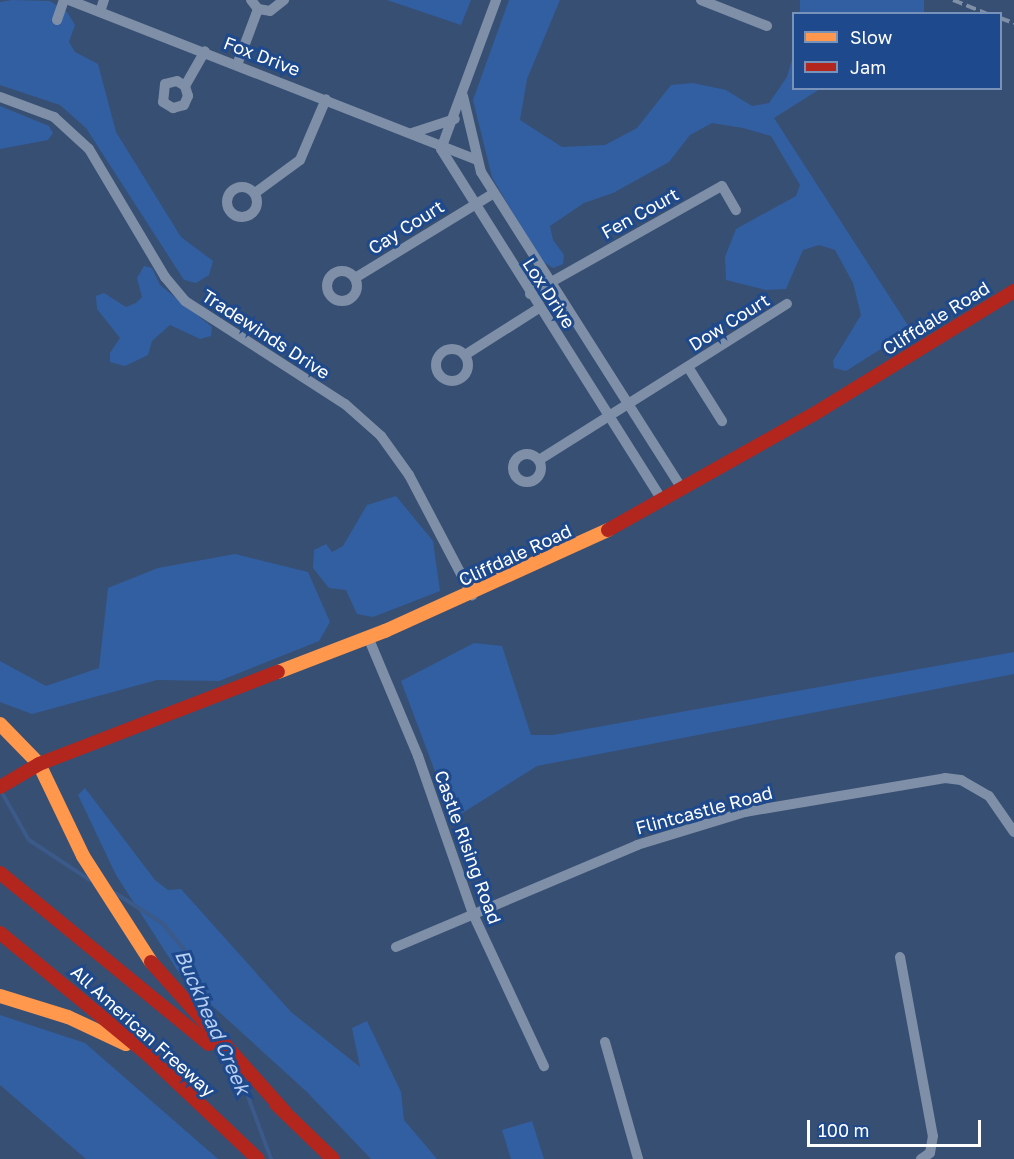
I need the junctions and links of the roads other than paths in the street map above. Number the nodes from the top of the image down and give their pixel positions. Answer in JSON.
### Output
{"nodes":[{"id":1,"x":66,"y":0,"type":"edge"},
{"id":2,"x":104,"y":0,"type":"edge"},
{"id":3,"x":284,"y":0,"type":"edge"},
{"id":4,"x":496,"y":0,"type":"edge"},
{"id":5,"x":701,"y":0,"type":"edge"},
{"id":6,"x":255,"y":4,"type":"edge"},
{"id":7,"x":100,"y":12,"type":"junction"},
{"id":8,"x":57,"y":20,"type":"dead end"},
{"id":9,"x":767,"y":26,"type":"dead end"},
{"id":10,"x":205,"y":51,"type":"junction"},
{"id":11,"x":237,"y":65,"type":"junction"},
{"id":12,"x":185,"y":86,"type":"dead end"},
{"id":13,"x":462,"y":96,"type":"junction"},
{"id":14,"x":0,"y":97,"type":"edge"},
{"id":15,"x":327,"y":99,"type":"junction"},
{"id":16,"x":455,"y":119,"type":"junction"},
{"id":17,"x":412,"y":134,"type":"junction"},
{"id":18,"x":441,"y":149,"type":"junction"},
{"id":19,"x":477,"y":160,"type":"junction"},
{"id":20,"x":255,"y":193,"type":"dead end"},
{"id":21,"x":494,"y":193,"type":"junction"},
{"id":22,"x":474,"y":204,"type":"junction"},
{"id":23,"x":736,"y":210,"type":"dead end"},
{"id":24,"x":355,"y":278,"type":"dead end"},
{"id":25,"x":549,"y":282,"type":"junction"},
{"id":26,"x":1014,"y":291,"type":"edge"},
{"id":27,"x":530,"y":294,"type":"junction"},
{"id":28,"x":787,"y":304,"type":"dead end"},
{"id":29,"x":539,"y":308,"type":"junction"},
{"id":30,"x":465,"y":355,"type":"dead end"},
{"id":31,"x":688,"y":367,"type":"junction"},
{"id":32,"x":627,"y":405,"type":"junction"},
{"id":33,"x":609,"y":417,"type":"junction"},
{"id":34,"x":722,"y":421,"type":"dead end"},
{"id":35,"x":539,"y":460,"type":"dead end"},
{"id":36,"x":682,"y":489,"type":"junction"},
{"id":37,"x":663,"y":501,"type":"junction"},
{"id":38,"x":472,"y":595,"type":"junction"},
{"id":39,"x":368,"y":637,"type":"junction"},
{"id":40,"x":0,"y":724,"type":"edge"},
{"id":41,"x":39,"y":764,"type":"junction"},
{"id":42,"x":0,"y":787,"type":"edge"},
{"id":43,"x":1014,"y":832,"type":"edge"},
{"id":44,"x":0,"y":873,"type":"edge"},
{"id":45,"x":473,"y":914,"type":"junction"},
{"id":46,"x":0,"y":933,"type":"edge"},
{"id":47,"x":396,"y":947,"type":"dead end"},
{"id":48,"x":900,"y":957,"type":"dead end"},
{"id":49,"x":0,"y":996,"type":"edge"},
{"id":50,"x":605,"y":1042,"type":"dead end"},
{"id":51,"x":148,"y":1054,"type":"junction"},
{"id":52,"x":544,"y":1066,"type":"dead end"},
{"id":53,"x":285,"y":1112,"type":"junction"},
{"id":54,"x":258,"y":1159,"type":"edge"},
{"id":55,"x":333,"y":1159,"type":"edge"},
{"id":56,"x":638,"y":1159,"type":"edge"},
{"id":57,"x":921,"y":1159,"type":"edge"}],
"edges":[{"from":1,"to":7,"type":"street","name":"Fox Drive"},
{"from":1,"to":8,"type":"street"},
{"from":2,"to":7,"type":"street"},
{"from":3,"to":6,"type":"street"},
{"from":4,"to":13,"type":"street"},
{"from":5,"to":9,"type":"street"},
{"from":6,"to":11,"type":"street"},
{"from":7,"to":10,"type":"street","name":"Fox Drive"},
{"from":10,"to":11,"type":"street","name":"Fox Drive"},
{"from":10,"to":12,"type":"street"},
{"from":11,"to":15,"type":"street","name":"Fox Drive"},
{"from":13,"to":16,"type":"street"},
{"from":13,"to":19,"type":"street","name":"Lox Drive"},
{"from":14,"to":38,"type":"street","name":"Tradewinds Drive"},
{"from":15,"to":17,"type":"street","name":"Fox Drive"},
{"from":15,"to":20,"type":"street"},
{"from":16,"to":17,"type":"street"},
{"from":16,"to":18,"type":"street"},
{"from":17,"to":18,"type":"street","name":"Fox Drive"},
{"from":18,"to":19,"type":"street","name":"Fox Drive"},
{"from":18,"to":22,"type":"street","name":"Lox Drive"},
{"from":19,"to":21,"type":"street","name":"Lox Drive"},
{"from":21,"to":22,"type":"street","name":"Cay Court"},
{"from":21,"to":25,"type":"street","name":"Lox Drive"},
{"from":22,"to":24,"type":"street","name":"Cay Court"},
{"from":22,"to":27,"type":"street","name":"Lox Drive"},
{"from":23,"to":25,"type":"street","name":"Fen Court"},
{"from":25,"to":27,"type":"street"},
{"from":25,"to":32,"type":"street","name":"Lox Drive"},
{"from":26,"to":36,"type":"main road","name":"Cliffdale Road"},
{"from":27,"to":29,"type":"street","name":"Lox Drive"},
{"from":28,"to":31,"type":"street","name":"Dow Court"},
{"from":29,"to":30,"type":"street"},
{"from":29,"to":33,"type":"street","name":"Lox Drive"},
{"from":31,"to":32,"type":"street","name":"Dow Court"},
{"from":31,"to":34,"type":"street","name":"Dow Court"},
{"from":32,"to":33,"type":"street","name":"Dow Court"},
{"from":32,"to":36,"type":"street","name":"Lox Drive"},
{"from":33,"to":35,"type":"street","name":"Dow Court"},
{"from":33,"to":37,"type":"street","name":"Lox Drive"},
{"from":36,"to":37,"type":"main road","name":"Cliffdale Road"},
{"from":37,"to":38,"type":"main road","name":"Cliffdale Road"},
{"from":38,"to":39,"type":"main road","name":"Cliffdale Road"},
{"from":39,"to":41,"type":"main road","name":"Cliffdale Road"},
{"from":39,"to":45,"type":"street","name":"Castle Rising Road"},
{"from":40,"to":41,"type":"main road"},
{"from":41,"to":42,"type":"main road","name":"Cliffdale Road"},
{"from":41,"to":53,"type":"main road"},
{"from":43,"to":45,"type":"street","name":"Flintcastle Road"},
{"from":44,"to":53,"type":"main road","name":"All American Freeway"},
{"from":45,"to":47,"type":"street","name":"Flintcastle Road"},
{"from":45,"to":52,"type":"street","name":"Castle Rising Road"},
{"from":46,"to":51,"type":"main road","name":"All American Freeway"},
{"from":48,"to":57,"type":"street"},
{"from":49,"to":51,"type":"main road"},
{"from":50,"to":56,"type":"street"},
{"from":51,"to":54,"type":"main road","name":"All American Freeway"},
{"from":53,"to":55,"type":"main road","name":"All American Freeway"}]}
